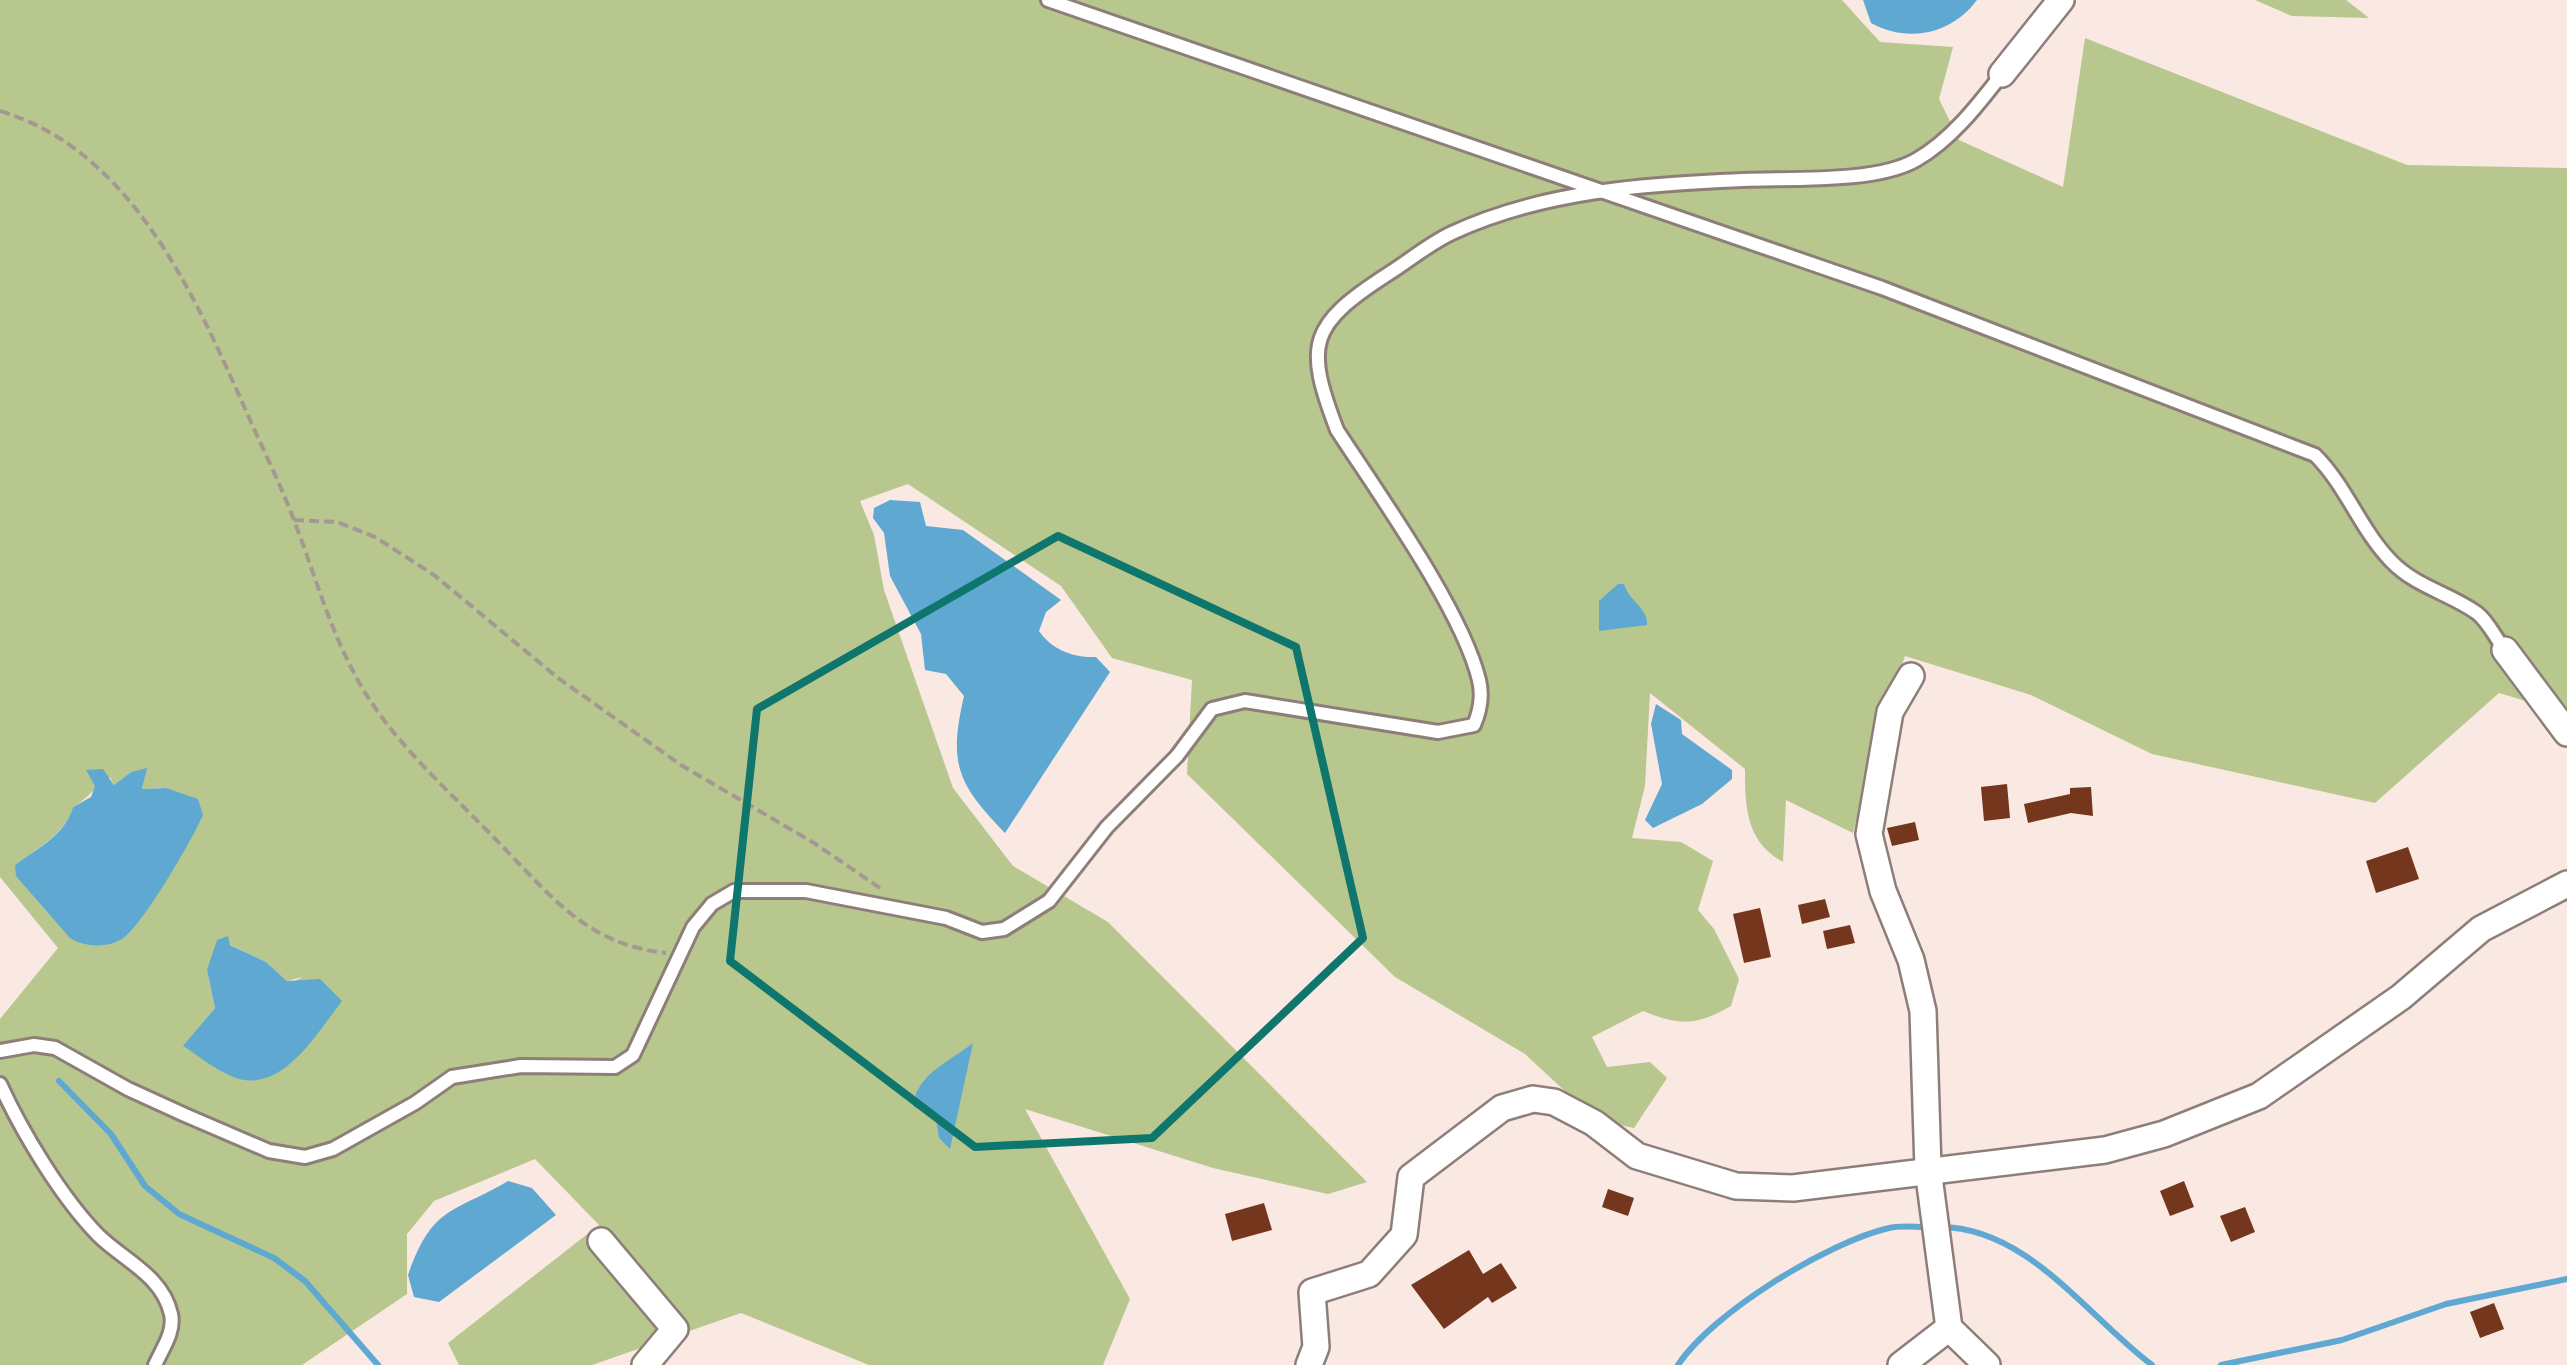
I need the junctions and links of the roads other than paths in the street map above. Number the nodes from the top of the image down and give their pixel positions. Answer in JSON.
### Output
{"nodes":[{"id":1,"x":1048,"y":0,"type":"edge"},
{"id":2,"x":2061,"y":0,"type":"edge"},
{"id":3,"x":2002,"y":74,"type":"joint"},
{"id":4,"x":1592,"y":191,"type":"junction"},
{"id":5,"x":2504,"y":650,"type":"joint"},
{"id":6,"x":1911,"y":676,"type":"dead end"},
{"id":7,"x":2567,"y":733,"type":"edge"},
{"id":8,"x":2567,"y":884,"type":"edge"},
{"id":9,"x":0,"y":1052,"type":"edge"},
{"id":10,"x":0,"y":1084,"type":"edge"},
{"id":11,"x":1928,"y":1169,"type":"junction"},
{"id":12,"x":601,"y":1241,"type":"dead end"},
{"id":13,"x":1949,"y":1328,"type":"junction"},
{"id":14,"x":154,"y":1365,"type":"edge"},
{"id":15,"x":644,"y":1365,"type":"edge"},
{"id":16,"x":1308,"y":1365,"type":"edge"},
{"id":17,"x":1901,"y":1365,"type":"edge"},
{"id":18,"x":1987,"y":1365,"type":"edge"}],
"edges":[{"from":1,"to":4,"type":"lane"},
{"from":2,"to":3,"type":"street"},
{"from":3,"to":4,"type":"lane"},
{"from":4,"to":5,"type":"lane"},
{"from":4,"to":9,"type":"lane"},
{"from":5,"to":7,"type":"street"},
{"from":6,"to":11,"type":"street"},
{"from":8,"to":11,"type":"street"},
{"from":10,"to":14,"type":"lane"},
{"from":11,"to":13,"type":"street"},
{"from":11,"to":16,"type":"street"},
{"from":12,"to":15,"type":"street"},
{"from":13,"to":17,"type":"street"},
{"from":13,"to":18,"type":"street"}]}
